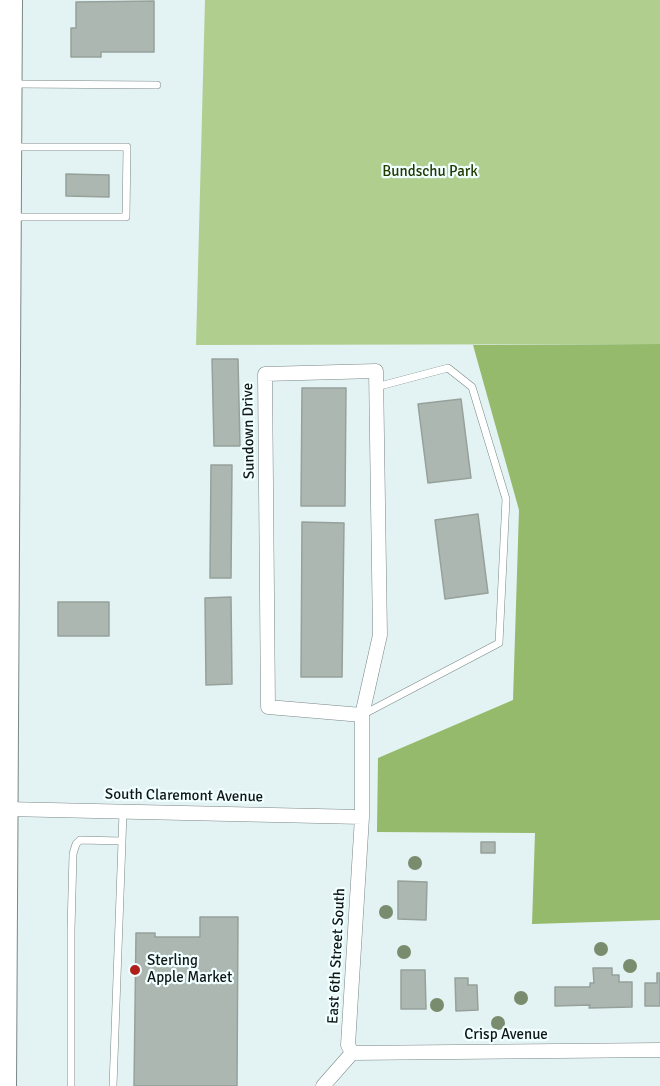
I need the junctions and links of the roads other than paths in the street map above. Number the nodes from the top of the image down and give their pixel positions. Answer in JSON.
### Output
{"nodes":[{"id":1,"x":8,"y":4,"type":"edge"},
{"id":2,"x":5,"y":83,"type":"edge"},
{"id":3,"x":157,"y":85,"type":"dead end"},
{"id":4,"x":7,"y":160,"type":"edge"},
{"id":5,"x":10,"y":217,"type":"junction"},
{"id":6,"x":5,"y":279,"type":"edge"},
{"id":7,"x":376,"y":387,"type":"junction"},
{"id":8,"x":3,"y":694,"type":"edge"},
{"id":9,"x":362,"y":715,"type":"junction"},
{"id":10,"x":3,"y":756,"type":"edge"},
{"id":11,"x":6,"y":809,"type":"junction"},
{"id":12,"x":123,"y":811,"type":"junction"},
{"id":13,"x":362,"y":817,"type":"junction"},
{"id":14,"x":122,"y":841,"type":"junction"},
{"id":15,"x":3,"y":855,"type":"edge"},
{"id":16,"x":3,"y":970,"type":"edge"},
{"id":17,"x":660,"y":1050,"type":"edge"},
{"id":18,"x":352,"y":1053,"type":"junction"},
{"id":19,"x":5,"y":1086,"type":"edge"},
{"id":20,"x":71,"y":1086,"type":"edge"},
{"id":21,"x":113,"y":1086,"type":"edge"},
{"id":22,"x":323,"y":1086,"type":"edge"}],
"edges":[{"from":1,"to":2,"type":"main road"},
{"from":2,"to":3,"type":"lane"},
{"from":2,"to":4,"type":"main road"},
{"from":4,"to":5,"type":"main road"},
{"from":4,"to":5,"type":"lane"},
{"from":5,"to":6,"type":"main road"},
{"from":6,"to":8,"type":"main road"},
{"from":7,"to":9,"type":"street"},
{"from":7,"to":9,"type":"lane"},
{"from":7,"to":9,"type":"street","name":"Sundown Drive"},
{"from":8,"to":10,"type":"main road"},
{"from":9,"to":13,"type":"street"},
{"from":10,"to":11,"type":"main road"},
{"from":11,"to":12,"type":"street","name":"South Claremont Avenue"},
{"from":11,"to":15,"type":"main road"},
{"from":12,"to":13,"type":"street","name":"South Claremont Avenue"},
{"from":12,"to":14,"type":"lane"},
{"from":13,"to":18,"type":"street","name":"East 6th Street South"},
{"from":14,"to":20,"type":"lane"},
{"from":14,"to":21,"type":"lane"},
{"from":15,"to":16,"type":"main road"},
{"from":16,"to":19,"type":"main road"},
{"from":17,"to":18,"type":"street","name":"Crisp Avenue"},
{"from":18,"to":22,"type":"street"}]}
